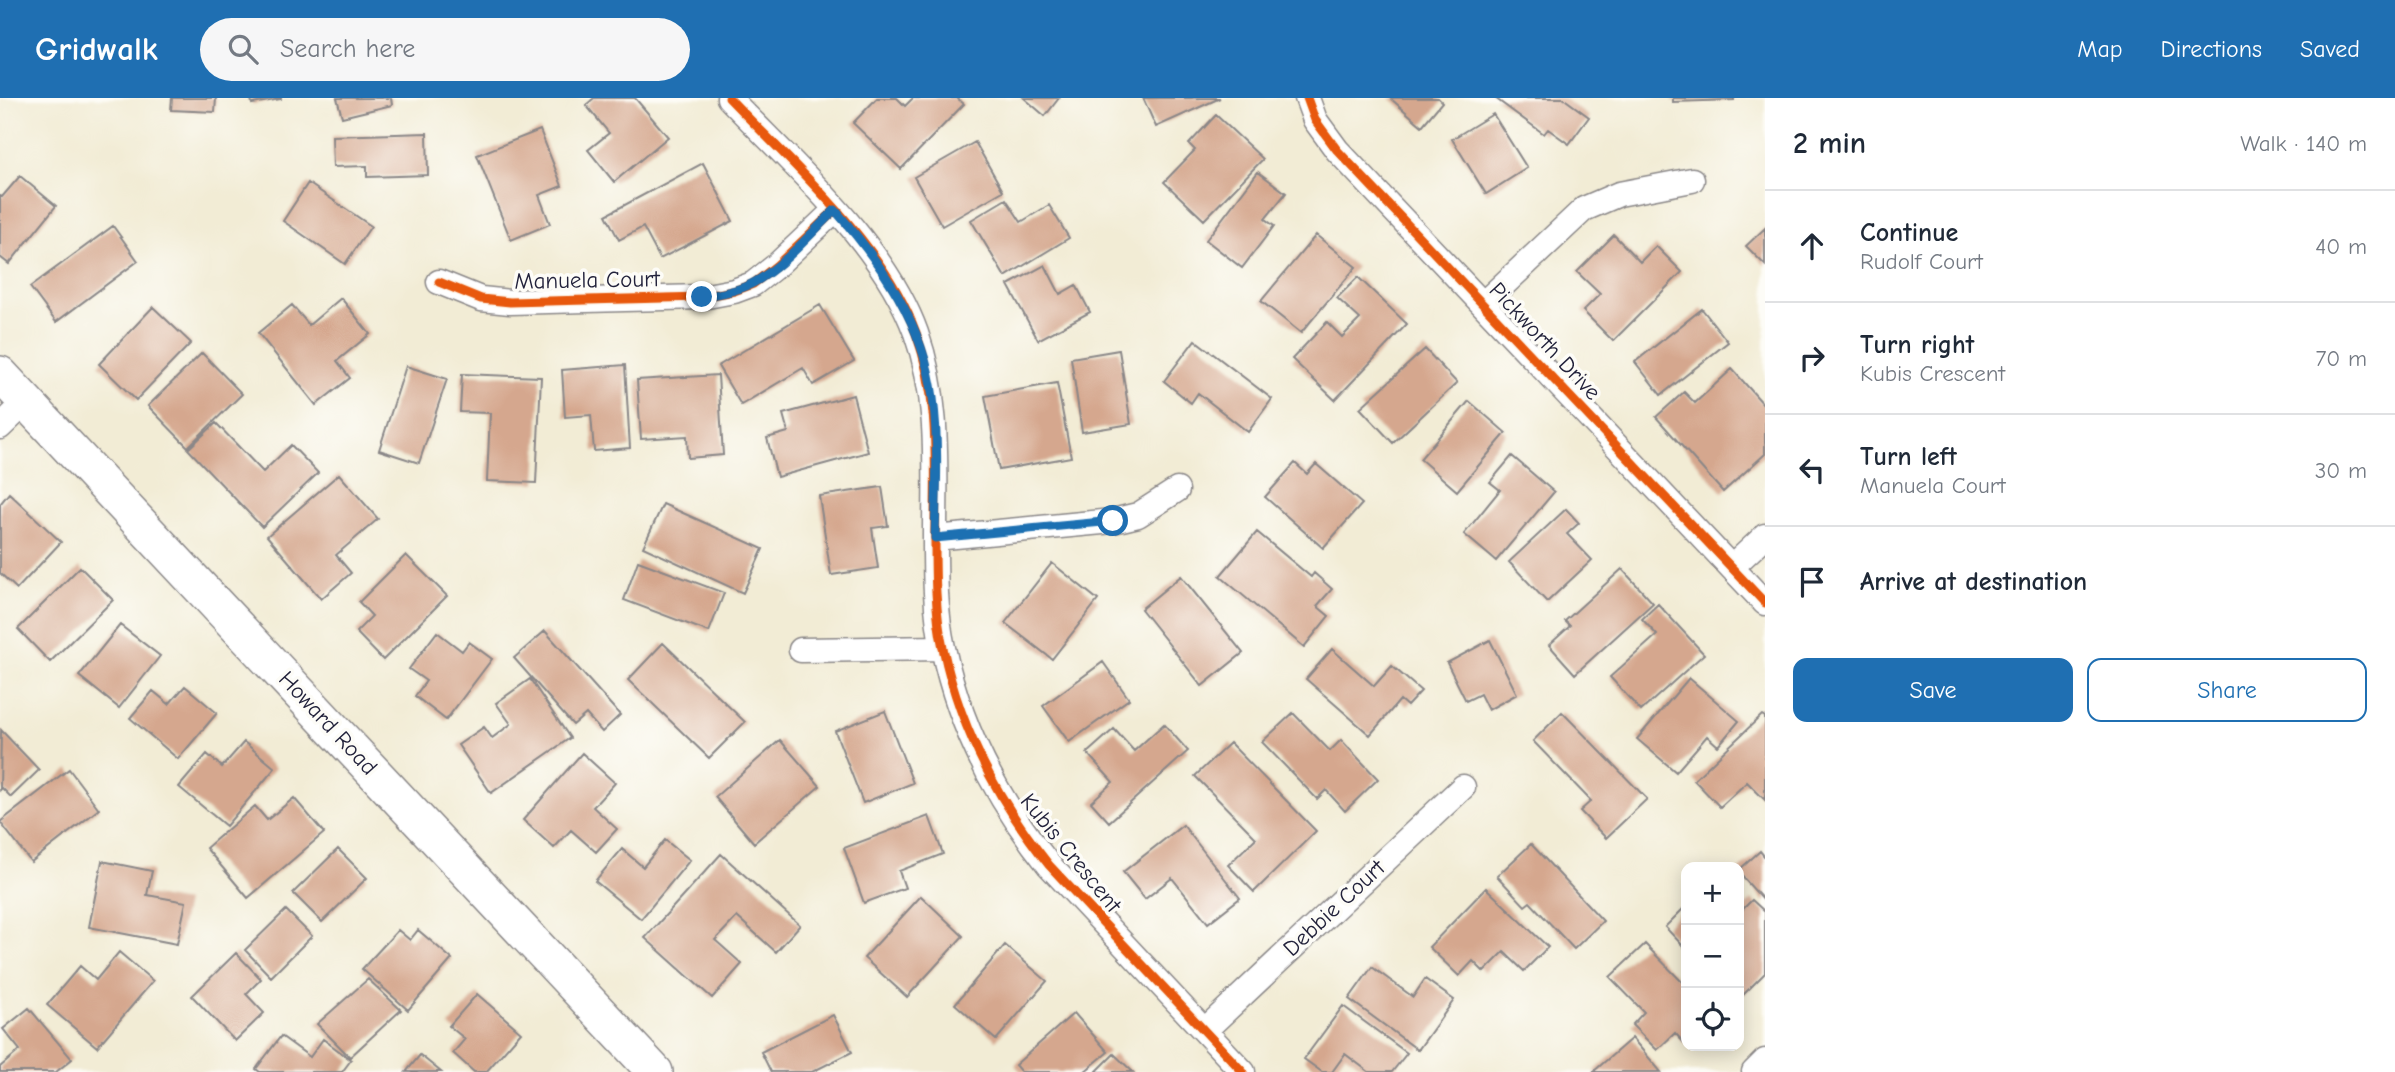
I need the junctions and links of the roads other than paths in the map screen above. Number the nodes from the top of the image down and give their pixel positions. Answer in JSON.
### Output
{"nodes":[{"id":1,"x":729,"y":98,"type":"edge"},
{"id":2,"x":1307,"y":98,"type":"edge"},
{"id":3,"x":1692,"y":180,"type":"dead end"},
{"id":4,"x":835,"y":210,"type":"junction"},
{"id":5,"x":439,"y":282,"type":"dead end"},
{"id":6,"x":1483,"y":304,"type":"junction"},
{"id":7,"x":0,"y":374,"type":"edge"},
{"id":8,"x":26,"y":402,"type":"junction"},
{"id":9,"x":0,"y":427,"type":"edge"},
{"id":10,"x":1177,"y":490,"type":"dead end"},
{"id":11,"x":1765,"y":536,"type":"edge"},
{"id":12,"x":935,"y":538,"type":"junction"},
{"id":13,"x":1731,"y":568,"type":"junction"},
{"id":14,"x":1765,"y":603,"type":"edge"},
{"id":15,"x":943,"y":648,"type":"junction"},
{"id":16,"x":801,"y":650,"type":"dead end"},
{"id":17,"x":1463,"y":787,"type":"dead end"},
{"id":18,"x":1205,"y":1030,"type":"junction"},
{"id":19,"x":1765,"y":1062,"type":"edge"},
{"id":20,"x":655,"y":1072,"type":"edge"},
{"id":21,"x":1243,"y":1072,"type":"edge"},
{"id":22,"x":1754,"y":1072,"type":"edge"}],
"edges":[{"from":1,"to":4,"type":"street","name":"Kubis Crescent"},
{"from":2,"to":6,"type":"street","name":"Pickworth Drive"},
{"from":3,"to":6,"type":"street"},
{"from":4,"to":5,"type":"street","name":"Manuela Court"},
{"from":4,"to":12,"type":"street","name":"Kubis Crescent"},
{"from":6,"to":13,"type":"street","name":"Pickworth Drive"},
{"from":7,"to":8,"type":"main road","name":"Howard Road"},
{"from":8,"to":9,"type":"street"},
{"from":8,"to":20,"type":"main road","name":"Howard Road"},
{"from":10,"to":12,"type":"street"},
{"from":11,"to":13,"type":"street"},
{"from":12,"to":15,"type":"street","name":"Kubis Crescent"},
{"from":13,"to":14,"type":"street","name":"Pickworth Drive"},
{"from":15,"to":16,"type":"street"},
{"from":15,"to":18,"type":"street","name":"Kubis Crescent"},
{"from":17,"to":18,"type":"street","name":"Debbie Court"},
{"from":18,"to":21,"type":"street","name":"Kubis Crescent"},
{"from":19,"to":22,"type":"street"}]}
